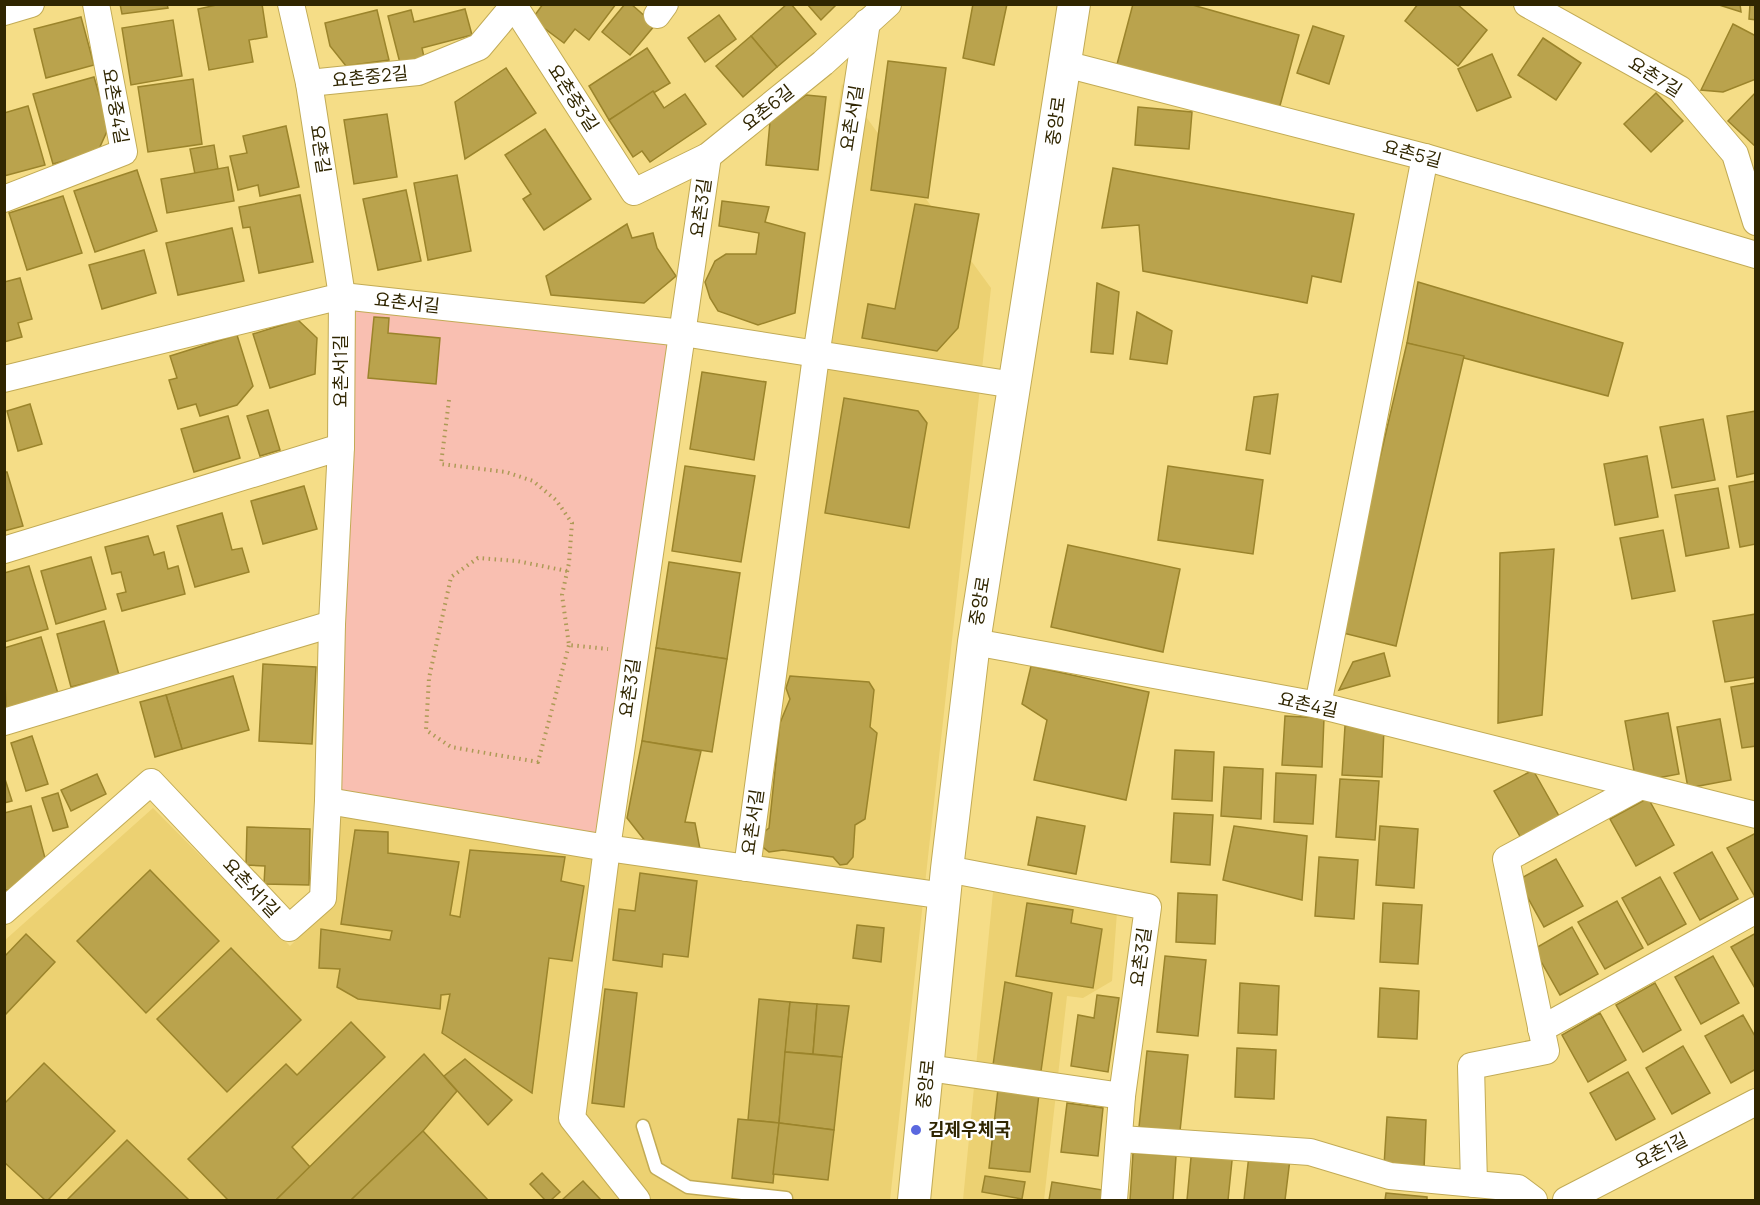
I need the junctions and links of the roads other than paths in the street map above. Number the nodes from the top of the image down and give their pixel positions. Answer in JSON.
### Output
{"nodes":[{"id":1,"x":31,"y":4,"type":"edge"},
{"id":2,"x":96,"y":4,"type":"edge"},
{"id":3,"x":291,"y":4,"type":"edge"},
{"id":4,"x":888,"y":4,"type":"edge"},
{"id":5,"x":1074,"y":4,"type":"edge"},
{"id":6,"x":1527,"y":4,"type":"edge"},
{"id":7,"x":514,"y":5,"type":"edge"},
{"id":8,"x":4,"y":12,"type":"edge"},
{"id":9,"x":867,"y":22,"type":"junction"},
{"id":10,"x":1065,"y":64,"type":"junction"},
{"id":11,"x":309,"y":83,"type":"junction"},
{"id":12,"x":708,"y":156,"type":"junction"},
{"id":13,"x":1425,"y":157,"type":"junction"},
{"id":14,"x":634,"y":192,"type":"joint"},
{"id":15,"x":4,"y":199,"type":"edge"},
{"id":16,"x":1755,"y":222,"type":"edge"},
{"id":17,"x":1755,"y":255,"type":"edge"},
{"id":18,"x":342,"y":296,"type":"junction"},
{"id":19,"x":683,"y":333,"type":"junction"},
{"id":20,"x":816,"y":356,"type":"junction"},
{"id":21,"x":4,"y":380,"type":"edge"},
{"id":22,"x":1014,"y":385,"type":"junction"},
{"id":23,"x":341,"y":447,"type":"junction"},
{"id":24,"x":4,"y":550,"type":"edge"},
{"id":25,"x":332,"y":624,"type":"junction"},
{"id":26,"x":974,"y":642,"type":"junction"},
{"id":27,"x":1318,"y":705,"type":"junction"},
{"id":28,"x":4,"y":722,"type":"edge"},
{"id":29,"x":1639,"y":787,"type":"junction"},
{"id":30,"x":328,"y":801,"type":"junction"},
{"id":31,"x":1755,"y":815,"type":"edge"},
{"id":32,"x":607,"y":848,"type":"junction"},
{"id":33,"x":747,"y":868,"type":"junction"},
{"id":34,"x":946,"y":882,"type":"junction"},
{"id":35,"x":1755,"y":910,"type":"edge"},
{"id":36,"x":4,"y":911,"type":"edge"},
{"id":37,"x":1544,"y":1040,"type":"junction"},
{"id":38,"x":928,"y":1068,"type":"junction"},
{"id":39,"x":1122,"y":1096,"type":"junction"},
{"id":40,"x":1755,"y":1102,"type":"edge"},
{"id":41,"x":643,"y":1126,"type":"dead end"},
{"id":42,"x":1121,"y":1139,"type":"junction"},
{"id":43,"x":1474,"y":1184,"type":"junction"},
{"id":44,"x":637,"y":1200,"type":"edge"},
{"id":45,"x":786,"y":1200,"type":"edge"},
{"id":46,"x":914,"y":1200,"type":"edge"},
{"id":47,"x":1114,"y":1200,"type":"edge"},
{"id":48,"x":1534,"y":1200,"type":"edge"},
{"id":49,"x":1566,"y":1200,"type":"edge"}],
"edges":[{"from":1,"to":8,"type":"street"},
{"from":2,"to":15,"type":"street","name":"요촌중4길"},
{"from":3,"to":11,"type":"street","name":"요촌길"},
{"from":4,"to":9,"type":"street","name":"요촌6길"},
{"from":5,"to":10,"type":"street","name":"중앙로"},
{"from":6,"to":16,"type":"street","name":"요촌7길"},
{"from":7,"to":11,"type":"street","name":"요촌중2길"},
{"from":7,"to":14,"type":"street","name":"요촌중3길"},
{"from":9,"to":12,"type":"street","name":"요촌6길"},
{"from":9,"to":20,"type":"street","name":"요촌서길"},
{"from":10,"to":13,"type":"street","name":"요촌5길"},
{"from":10,"to":22,"type":"street","name":"중앙로"},
{"from":11,"to":18,"type":"street","name":"요촌길"},
{"from":12,"to":14,"type":"street","name":"요촌6길"},
{"from":12,"to":19,"type":"street","name":"요촌3길"},
{"from":13,"to":17,"type":"street","name":"요촌5길"},
{"from":13,"to":27,"type":"street"},
{"from":18,"to":19,"type":"street","name":"요촌서길"},
{"from":18,"to":21,"type":"street","name":"요촌서길"},
{"from":18,"to":23,"type":"street","name":"요촌서1길"},
{"from":19,"to":20,"type":"street","name":"요촌서길"},
{"from":19,"to":32,"type":"street","name":"요촌3길"},
{"from":20,"to":22,"type":"street","name":"요촌서길"},
{"from":20,"to":33,"type":"street","name":"요촌서길"},
{"from":22,"to":26,"type":"street","name":"중앙로"},
{"from":23,"to":24,"type":"street"},
{"from":23,"to":25,"type":"street","name":"요촌서1길"},
{"from":25,"to":28,"type":"street"},
{"from":25,"to":30,"type":"street","name":"요촌서1길"},
{"from":26,"to":27,"type":"street","name":"요촌4길"},
{"from":26,"to":34,"type":"street","name":"중앙로"},
{"from":27,"to":29,"type":"street","name":"요촌4길"},
{"from":29,"to":31,"type":"street","name":"요촌4길"},
{"from":29,"to":37,"type":"street"},
{"from":30,"to":32,"type":"street","name":"요촌서길"},
{"from":30,"to":36,"type":"street","name":"요촌서1길"},
{"from":32,"to":33,"type":"street","name":"요촌서길"},
{"from":32,"to":44,"type":"street","name":"요촌3길"},
{"from":33,"to":34,"type":"street"},
{"from":34,"to":38,"type":"street","name":"중앙로"},
{"from":34,"to":39,"type":"street","name":"요촌3길"},
{"from":35,"to":37,"type":"street"},
{"from":37,"to":43,"type":"street"},
{"from":38,"to":39,"type":"street"},
{"from":38,"to":46,"type":"street","name":"중앙로"},
{"from":39,"to":42,"type":"street","name":"요촌3길"},
{"from":40,"to":49,"type":"street","name":"요촌1길"},
{"from":41,"to":45,"type":"lane"},
{"from":42,"to":43,"type":"street"},
{"from":42,"to":47,"type":"street","name":"요촌3길"},
{"from":43,"to":48,"type":"street"}]}
